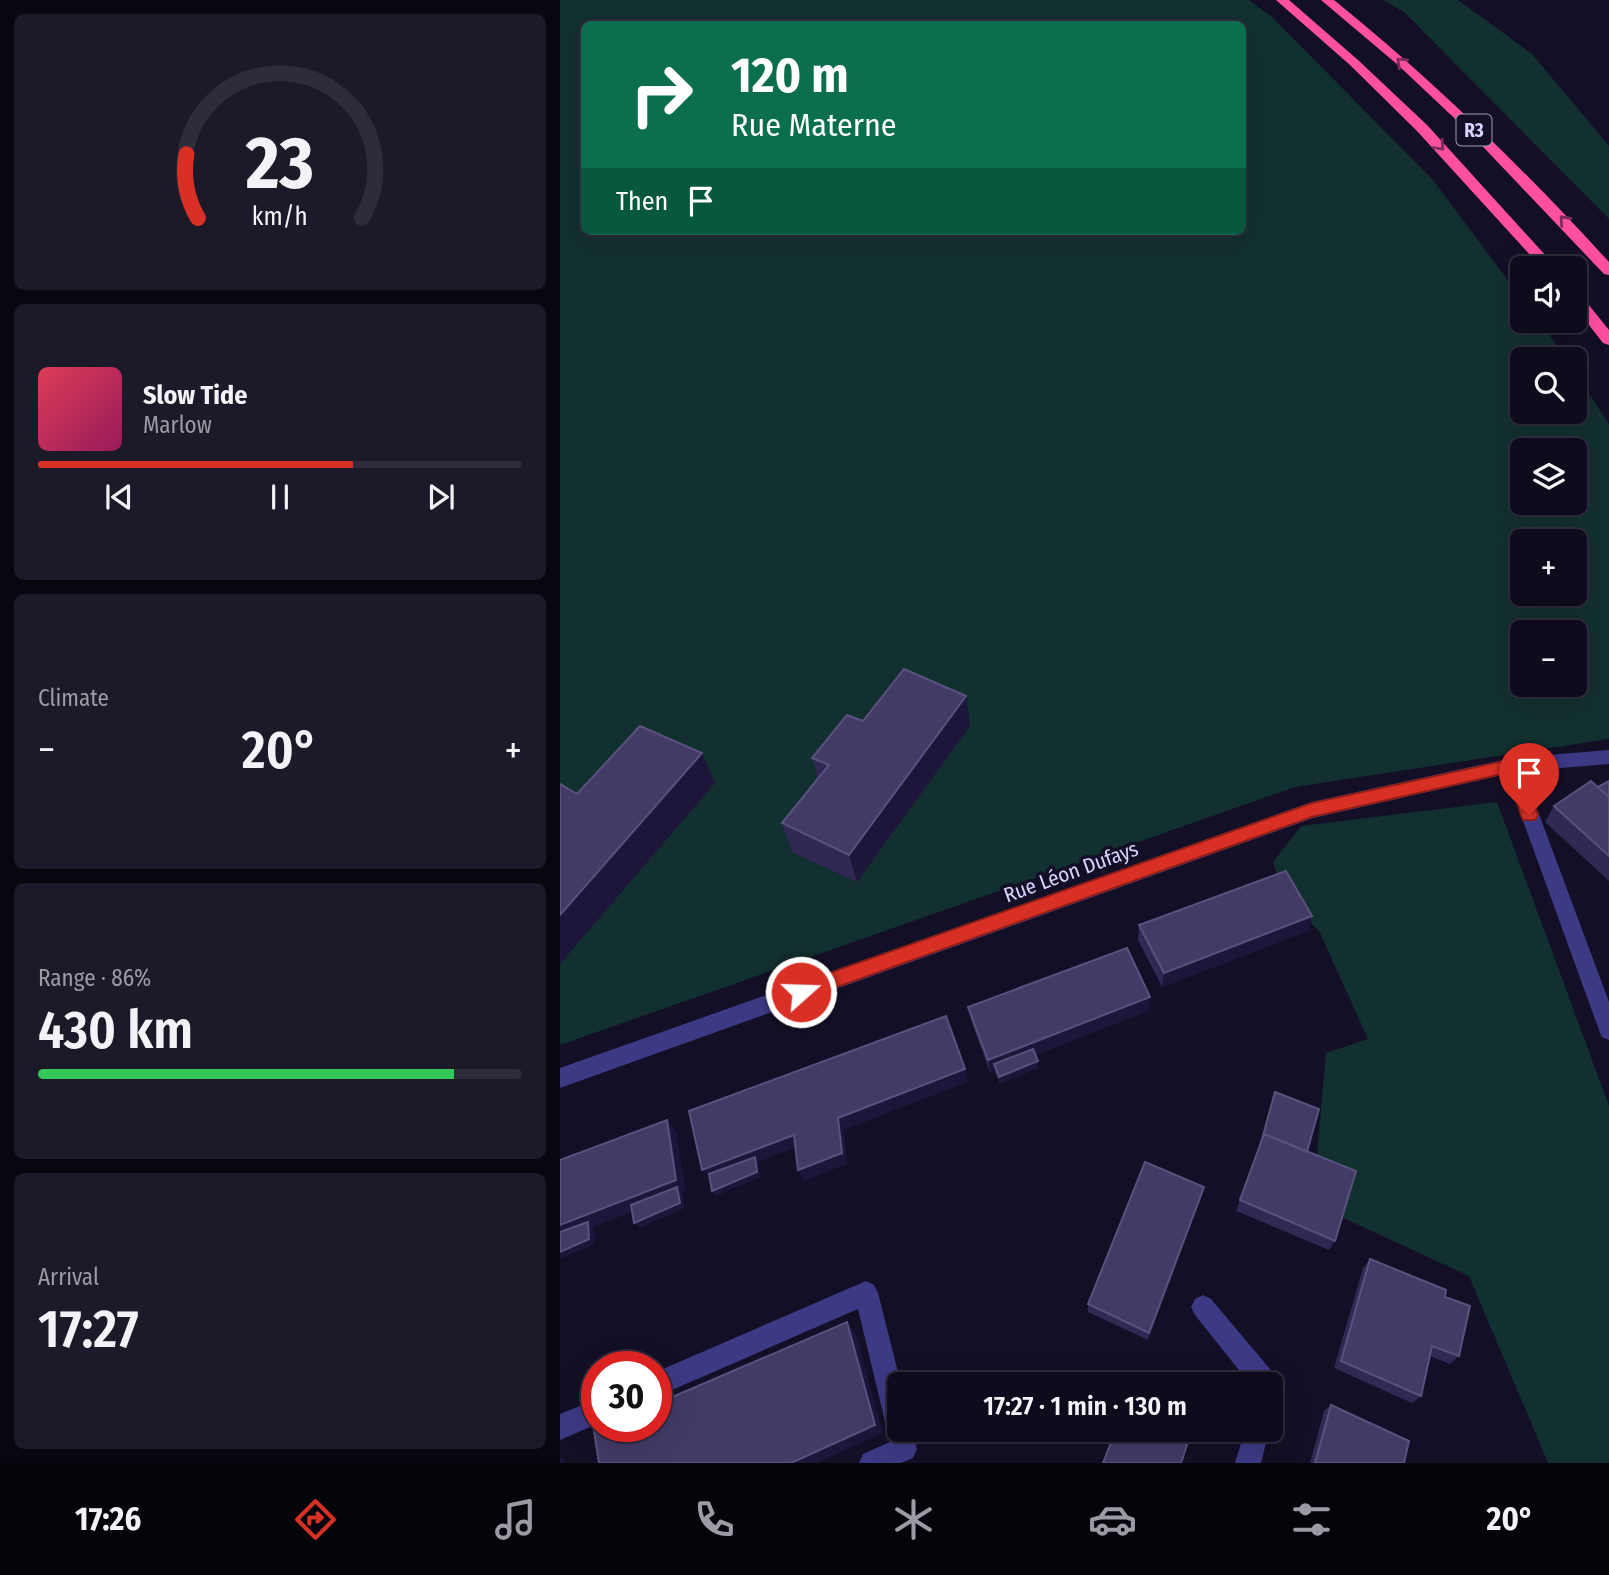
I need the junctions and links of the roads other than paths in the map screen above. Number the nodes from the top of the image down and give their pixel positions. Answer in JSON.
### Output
{"nodes":[{"id":1,"x":1282,"y":0,"type":"edge"},
{"id":2,"x":1327,"y":0,"type":"edge"},
{"id":3,"x":1540,"y":256,"type":"edge"},
{"id":4,"x":1609,"y":271,"type":"edge"},
{"id":5,"x":1587,"y":312,"type":"edge"},
{"id":6,"x":1609,"y":340,"type":"edge"},
{"id":7,"x":1609,"y":757,"type":"edge"},
{"id":8,"x":1513,"y":765,"type":"junction"},
{"id":9,"x":1609,"y":1030,"type":"edge"},
{"id":10,"x":560,"y":1078,"type":"edge"},
{"id":11,"x":1203,"y":1307,"type":"dead end"},
{"id":12,"x":1256,"y":1372,"type":"edge"},
{"id":13,"x":672,"y":1378,"type":"edge"},
{"id":14,"x":581,"y":1418,"type":"edge"},
{"id":15,"x":560,"y":1427,"type":"edge"},
{"id":16,"x":1254,"y":1442,"type":"edge"},
{"id":17,"x":872,"y":1463,"type":"edge"},
{"id":18,"x":1248,"y":1463,"type":"edge"}],
"edges":[{"from":1,"to":3,"type":"highway","number":"R3","one_way":true},
{"from":4,"to":2,"type":"highway","number":"R3","one_way":true},
{"from":5,"to":6,"type":"highway"},
{"from":7,"to":8,"type":"street","name":"Rue Léon Dufays"},
{"from":8,"to":9,"type":"street"},
{"from":8,"to":10,"type":"street","name":"Rue Léon Dufays"},
{"from":11,"to":12,"type":"street"},
{"from":13,"to":17,"type":"street"},
{"from":14,"to":15,"type":"street"},
{"from":16,"to":18,"type":"street"}]}
